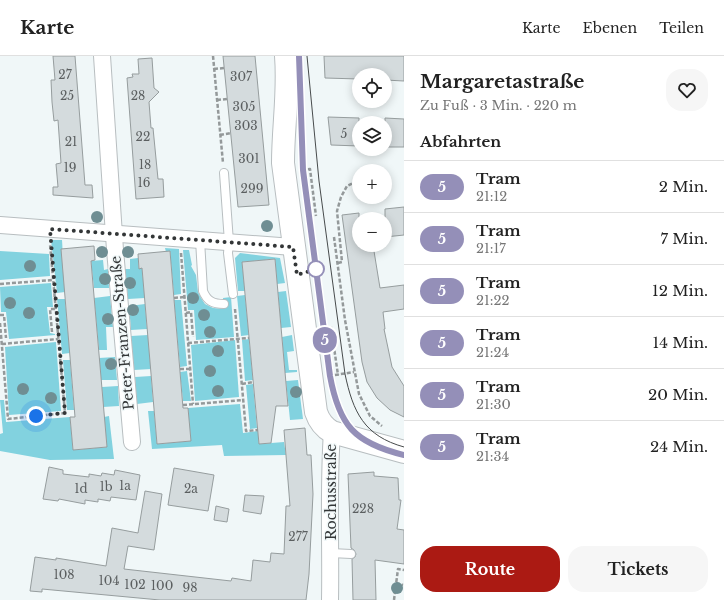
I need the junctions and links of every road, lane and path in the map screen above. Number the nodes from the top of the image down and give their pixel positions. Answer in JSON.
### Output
{"nodes":[{"id":1,"x":102,"y":56,"type":"edge"},
{"id":2,"x":213,"y":56,"type":"edge"},
{"id":3,"x":286,"y":56,"type":"edge"},
{"id":4,"x":224,"y":68,"type":"dead end"},
{"id":5,"x":214,"y":69,"type":"junction"},
{"id":6,"x":228,"y":99,"type":"dead end"},
{"id":7,"x":217,"y":100,"type":"junction"},
{"id":8,"x":230,"y":133,"type":"dead end"},
{"id":9,"x":220,"y":134,"type":"junction"},
{"id":10,"x":310,"y":169,"type":"dead end"},
{"id":11,"x":224,"y":173,"type":"joint"},
{"id":12,"x":352,"y":184,"type":"edge"},
{"id":13,"x":316,"y":216,"type":"dead end"},
{"id":14,"x":0,"y":225,"type":"edge"},
{"id":15,"x":50,"y":229,"type":"junction"},
{"id":16,"x":115,"y":234,"type":"junction"},
{"id":17,"x":334,"y":237,"type":"dead end"},
{"id":18,"x":180,"y":239,"type":"junction"},
{"id":19,"x":200,"y":240,"type":"junction"},
{"id":20,"x":229,"y":242,"type":"junction"},
{"id":21,"x":293,"y":247,"type":"junction"},
{"id":22,"x":338,"y":263,"type":"junction"},
{"id":23,"x":53,"y":280,"type":"junction"},
{"id":24,"x":0,"y":284,"type":"edge"},
{"id":25,"x":233,"y":294,"type":"joint"},
{"id":26,"x":184,"y":297,"type":"junction"},
{"id":27,"x":174,"y":298,"type":"dead end"},
{"id":28,"x":224,"y":304,"type":"dead end"},
{"id":29,"x":56,"y":309,"type":"junction"},
{"id":30,"x":186,"y":313,"type":"junction"},
{"id":31,"x":0,"y":315,"type":"edge"},
{"id":32,"x":0,"y":323,"type":"edge"},
{"id":33,"x":331,"y":327,"type":"dead end"},
{"id":34,"x":52,"y":332,"type":"dead end"},
{"id":35,"x":193,"y":337,"type":"dead end"},
{"id":36,"x":6,"y":338,"type":"dead end"},
{"id":37,"x":249,"y":338,"type":"dead end"},
{"id":38,"x":58,"y":339,"type":"junction"},
{"id":39,"x":238,"y":339,"type":"junction"},
{"id":40,"x":188,"y":343,"type":"junction"},
{"id":41,"x":2,"y":344,"type":"junction"},
{"id":42,"x":180,"y":369,"type":"dead end"},
{"id":43,"x":190,"y":369,"type":"junction"},
{"id":44,"x":354,"y":372,"type":"junction"},
{"id":45,"x":338,"y":374,"type":"junction"},
{"id":46,"x":325,"y":376,"type":"dead end"},
{"id":47,"x":253,"y":382,"type":"dead end"},
{"id":48,"x":242,"y":384,"type":"junction"},
{"id":49,"x":244,"y":400,"type":"junction"},
{"id":50,"x":193,"y":404,"type":"junction"},
{"id":51,"x":183,"y":405,"type":"dead end"},
{"id":52,"x":385,"y":427,"type":"dead end"},
{"id":53,"x":258,"y":430,"type":"dead end"},
{"id":54,"x":332,"y":432,"type":"junction"},
{"id":55,"x":132,"y":442,"type":"dead end"},
{"id":56,"x":404,"y":452,"type":"edge"},
{"id":57,"x":331,"y":553,"type":"junction"},
{"id":58,"x":351,"y":554,"type":"dead end"},
{"id":59,"x":404,"y":570,"type":"edge"},
{"id":60,"x":396,"y":583,"type":"junction"},
{"id":61,"x":403,"y":584,"type":"dead end"},
{"id":62,"x":330,"y":600,"type":"edge"},
{"id":63,"x":394,"y":600,"type":"edge"}],
"edges":[{"from":1,"to":16,"type":"street","name":"Peter-Franzen-Straße"},
{"from":2,"to":5,"type":"path"},
{"from":3,"to":21,"type":"street","name":"Rochusstraße"},
{"from":4,"to":5,"type":"path"},
{"from":5,"to":7,"type":"path"},
{"from":6,"to":7,"type":"path"},
{"from":7,"to":9,"type":"path"},
{"from":8,"to":9,"type":"path"},
{"from":9,"to":11,"type":"path"},
{"from":10,"to":13,"type":"path"},
{"from":11,"to":20,"type":"lane"},
{"from":12,"to":22,"type":"path"},
{"from":14,"to":15,"type":"street"},
{"from":15,"to":16,"type":"street"},
{"from":15,"to":23,"type":"path"},
{"from":16,"to":18,"type":"street"},
{"from":16,"to":55,"type":"street","name":"Peter-Franzen-Straße"},
{"from":17,"to":22,"type":"path"},
{"from":18,"to":19,"type":"street"},
{"from":18,"to":26,"type":"path"},
{"from":19,"to":20,"type":"street"},
{"from":19,"to":28,"type":"lane"},
{"from":20,"to":21,"type":"street"},
{"from":20,"to":25,"type":"lane"},
{"from":21,"to":54,"type":"street","name":"Rochusstraße"},
{"from":22,"to":44,"type":"path"},
{"from":23,"to":24,"type":"path"},
{"from":23,"to":29,"type":"path"},
{"from":25,"to":39,"type":"path"},
{"from":26,"to":27,"type":"path"},
{"from":26,"to":30,"type":"path"},
{"from":29,"to":34,"type":"path"},
{"from":29,"to":38,"type":"path"},
{"from":30,"to":35,"type":"path"},
{"from":30,"to":40,"type":"path"},
{"from":31,"to":36,"type":"path"},
{"from":32,"to":41,"type":"path"},
{"from":33,"to":45,"type":"path"},
{"from":37,"to":39,"type":"path"},
{"from":38,"to":41,"type":"path"},
{"from":38,"to":41,"type":"path"},
{"from":39,"to":40,"type":"path"},
{"from":39,"to":48,"type":"path"},
{"from":40,"to":43,"type":"path"},
{"from":42,"to":43,"type":"path"},
{"from":43,"to":50,"type":"path"},
{"from":44,"to":45,"type":"path"},
{"from":44,"to":52,"type":"path"},
{"from":45,"to":46,"type":"path"},
{"from":47,"to":48,"type":"path"},
{"from":48,"to":49,"type":"path"},
{"from":49,"to":50,"type":"path"},
{"from":49,"to":53,"type":"path"},
{"from":50,"to":51,"type":"path"},
{"from":54,"to":56,"type":"street"},
{"from":54,"to":57,"type":"street","name":"Rochusstraße"},
{"from":57,"to":58,"type":"lane"},
{"from":57,"to":62,"type":"street","name":"Rochusstraße"},
{"from":59,"to":60,"type":"path"},
{"from":60,"to":61,"type":"path"},
{"from":60,"to":63,"type":"path"}]}
